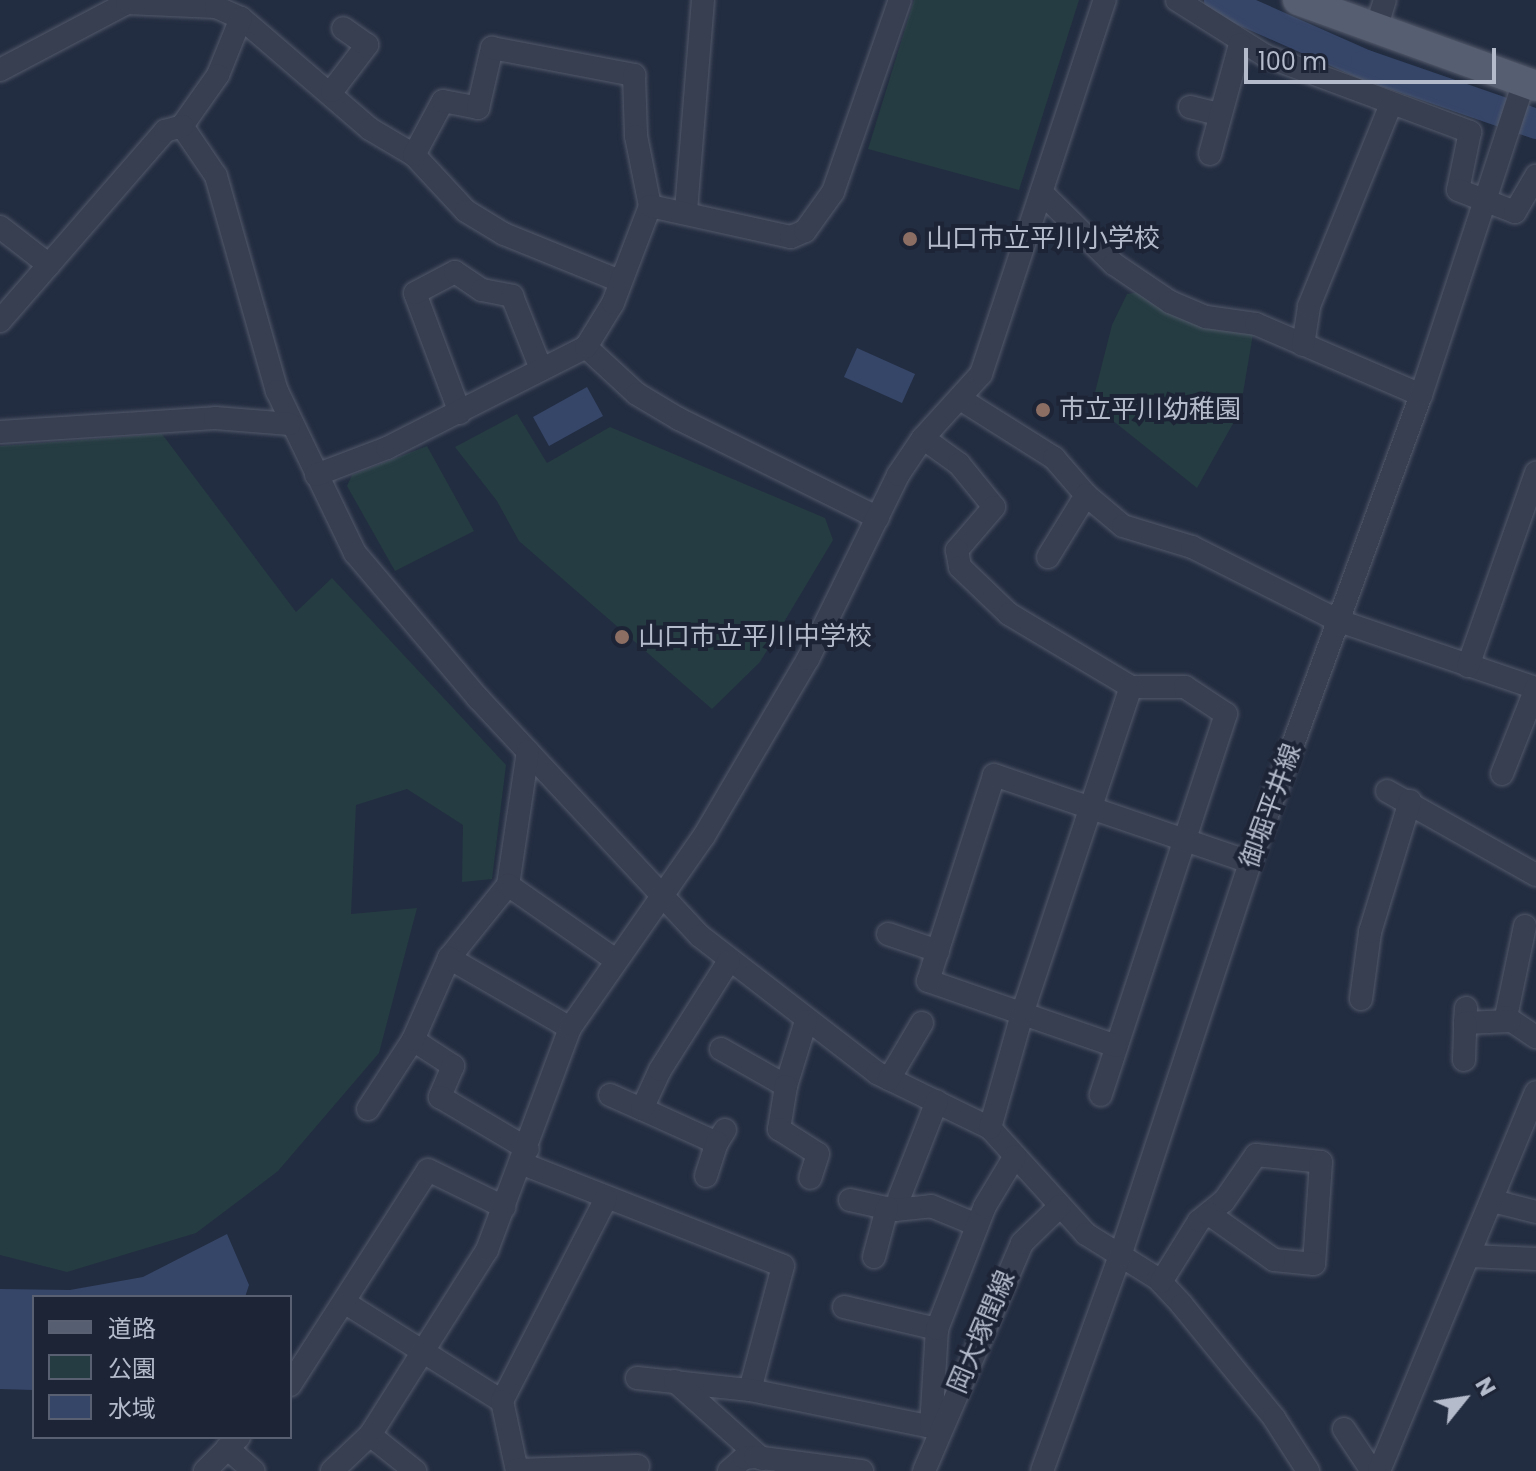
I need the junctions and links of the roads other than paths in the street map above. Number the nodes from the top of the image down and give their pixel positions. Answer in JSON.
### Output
{"nodes":[{"id":1,"x":703,"y":0,"type":"edge"},
{"id":2,"x":900,"y":0,"type":"edge"},
{"id":3,"x":1105,"y":0,"type":"edge"},
{"id":4,"x":1177,"y":0,"type":"edge"},
{"id":5,"x":1298,"y":0,"type":"edge"},
{"id":6,"x":1385,"y":0,"type":"edge"},
{"id":7,"x":98,"y":6,"type":"edge"},
{"id":8,"x":238,"y":10,"type":"edge"},
{"id":9,"x":343,"y":28,"type":"dead end"},
{"id":10,"x":1376,"y":29,"type":"junction"},
{"id":11,"x":1240,"y":44,"type":"junction"},
{"id":12,"x":0,"y":70,"type":"edge"},
{"id":13,"x":332,"y":91,"type":"junction"},
{"id":14,"x":1526,"y":91,"type":"edge"},
{"id":15,"x":1391,"y":104,"type":"junction"},
{"id":16,"x":1190,"y":107,"type":"dead end"},
{"id":17,"x":1219,"y":114,"type":"junction"},
{"id":18,"x":182,"y":126,"type":"junction"},
{"id":19,"x":1210,"y":154,"type":"dead end"},
{"id":20,"x":414,"y":155,"type":"junction"},
{"id":21,"x":1536,"y":176,"type":"edge"},
{"id":22,"x":1044,"y":195,"type":"junction"},
{"id":23,"x":1487,"y":202,"type":"junction"},
{"id":24,"x":650,"y":206,"type":"junction"},
{"id":25,"x":686,"y":211,"type":"junction"},
{"id":26,"x":0,"y":227,"type":"edge"},
{"id":27,"x":49,"y":265,"type":"junction"},
{"id":28,"x":620,"y":281,"type":"junction"},
{"id":29,"x":0,"y":321,"type":"edge"},
{"id":30,"x":1303,"y":345,"type":"junction"},
{"id":31,"x":586,"y":347,"type":"junction"},
{"id":32,"x":541,"y":369,"type":"junction"},
{"id":33,"x":1421,"y":395,"type":"junction"},
{"id":34,"x":962,"y":400,"type":"junction"},
{"id":35,"x":460,"y":413,"type":"junction"},
{"id":36,"x":290,"y":424,"type":"junction"},
{"id":37,"x":0,"y":432,"type":"edge"},
{"id":38,"x":923,"y":438,"type":"junction"},
{"id":39,"x":1536,"y":473,"type":"edge"},
{"id":40,"x":316,"y":475,"type":"junction"},
{"id":41,"x":1086,"y":495,"type":"junction"},
{"id":42,"x":878,"y":518,"type":"junction"},
{"id":43,"x":1048,"y":557,"type":"dead end"},
{"id":44,"x":1339,"y":621,"type":"junction"},
{"id":45,"x":1468,"y":666,"type":"junction"},
{"id":46,"x":1131,"y":687,"type":"junction"},
{"id":47,"x":1536,"y":688,"type":"edge"},
{"id":48,"x":528,"y":751,"type":"junction"},
{"id":49,"x":1502,"y":774,"type":"dead end"},
{"id":50,"x":1387,"y":791,"type":"dead end"},
{"id":51,"x":1410,"y":801,"type":"junction"},
{"id":52,"x":1091,"y":809,"type":"junction"},
{"id":53,"x":1183,"y":840,"type":"junction"},
{"id":54,"x":1250,"y":862,"type":"junction"},
{"id":55,"x":1534,"y":866,"type":"edge"},
{"id":56,"x":508,"y":885,"type":"junction"},
{"id":57,"x":663,"y":897,"type":"junction"},
{"id":58,"x":1525,"y":926,"type":"dead end"},
{"id":59,"x":888,"y":934,"type":"dead end"},
{"id":60,"x":938,"y":951,"type":"junction"},
{"id":61,"x":449,"y":958,"type":"junction"},
{"id":62,"x":614,"y":959,"type":"junction"},
{"id":63,"x":729,"y":961,"type":"junction"},
{"id":64,"x":1361,"y":999,"type":"dead end"},
{"id":65,"x":1022,"y":1014,"type":"junction"},
{"id":66,"x":806,"y":1021,"type":"junction"},
{"id":67,"x":1510,"y":1021,"type":"junction"},
{"id":68,"x":922,"y":1023,"type":"dead end"},
{"id":69,"x":570,"y":1028,"type":"junction"},
{"id":70,"x":1536,"y":1037,"type":"edge"},
{"id":71,"x":413,"y":1040,"type":"junction"},
{"id":72,"x":1116,"y":1046,"type":"junction"},
{"id":73,"x":721,"y":1049,"type":"dead end"},
{"id":74,"x":1464,"y":1060,"type":"dead end"},
{"id":75,"x":889,"y":1079,"type":"junction"},
{"id":76,"x":786,"y":1086,"type":"junction"},
{"id":77,"x":1536,"y":1092,"type":"edge"},
{"id":78,"x":610,"y":1095,"type":"dead end"},
{"id":79,"x":1101,"y":1095,"type":"dead end"},
{"id":80,"x":937,"y":1101,"type":"junction"},
{"id":81,"x":368,"y":1109,"type":"dead end"},
{"id":82,"x":642,"y":1109,"type":"junction"},
{"id":83,"x":990,"y":1128,"type":"junction"},
{"id":84,"x":1015,"y":1156,"type":"junction"},
{"id":85,"x":526,"y":1157,"type":"junction"},
{"id":86,"x":706,"y":1176,"type":"dead end"},
{"id":87,"x":810,"y":1178,"type":"dead end"},
{"id":88,"x":606,"y":1199,"type":"junction"},
{"id":89,"x":850,"y":1200,"type":"dead end"},
{"id":90,"x":1493,"y":1201,"type":"junction"},
{"id":91,"x":893,"y":1203,"type":"junction"},
{"id":92,"x":1060,"y":1206,"type":"junction"},
{"id":93,"x":504,"y":1207,"type":"junction"},
{"id":94,"x":1536,"y":1212,"type":"edge"},
{"id":95,"x":1209,"y":1214,"type":"junction"},
{"id":96,"x":977,"y":1225,"type":"junction"},
{"id":97,"x":1120,"y":1256,"type":"junction"},
{"id":98,"x":1470,"y":1256,"type":"junction"},
{"id":99,"x":874,"y":1257,"type":"dead end"},
{"id":100,"x":1536,"y":1259,"type":"edge"},
{"id":101,"x":1161,"y":1282,"type":"junction"},
{"id":102,"x":344,"y":1302,"type":"junction"},
{"id":103,"x":844,"y":1307,"type":"dead end"},
{"id":104,"x":937,"y":1329,"type":"junction"},
{"id":105,"x":425,"y":1354,"type":"junction"},
{"id":106,"x":637,"y":1378,"type":"dead end"},
{"id":107,"x":675,"y":1381,"type":"junction"},
{"id":108,"x":292,"y":1382,"type":"edge"},
{"id":109,"x":750,"y":1390,"type":"junction"},
{"id":110,"x":502,"y":1401,"type":"junction"},
{"id":111,"x":936,"y":1428,"type":"junction"},
{"id":112,"x":1344,"y":1429,"type":"dead end"},
{"id":113,"x":370,"y":1435,"type":"junction"},
{"id":114,"x":233,"y":1442,"type":"edge"},
{"id":115,"x":762,"y":1459,"type":"junction"},
{"id":116,"x":638,"y":1466,"type":"dead end"},
{"id":117,"x":205,"y":1471,"type":"edge"},
{"id":118,"x":253,"y":1471,"type":"edge"},
{"id":119,"x":332,"y":1471,"type":"edge"},
{"id":120,"x":415,"y":1471,"type":"edge"},
{"id":121,"x":517,"y":1471,"type":"edge"},
{"id":122,"x":729,"y":1471,"type":"edge"},
{"id":123,"x":862,"y":1471,"type":"edge"},
{"id":124,"x":924,"y":1471,"type":"edge"},
{"id":125,"x":1042,"y":1471,"type":"edge"},
{"id":126,"x":1308,"y":1471,"type":"edge"},
{"id":127,"x":1372,"y":1471,"type":"edge"},
{"id":128,"x":1379,"y":1471,"type":"edge"}],
"edges":[{"from":1,"to":25,"type":"street"},
{"from":2,"to":25,"type":"street"},
{"from":3,"to":22,"type":"street"},
{"from":4,"to":11,"type":"street"},
{"from":5,"to":10,"type":"main road"},
{"from":6,"to":10,"type":"street"},
{"from":7,"to":8,"type":"street"},
{"from":7,"to":12,"type":"street"},
{"from":8,"to":13,"type":"street"},
{"from":8,"to":18,"type":"street"},
{"from":9,"to":13,"type":"street"},
{"from":10,"to":14,"type":"main road"},
{"from":11,"to":15,"type":"street"},
{"from":11,"to":17,"type":"street"},
{"from":13,"to":20,"type":"street"},
{"from":14,"to":23,"type":"street","name":"御堀平井線"},
{"from":15,"to":23,"type":"street"},
{"from":15,"to":30,"type":"street"},
{"from":16,"to":17,"type":"street"},
{"from":17,"to":19,"type":"street"},
{"from":18,"to":27,"type":"street"},
{"from":18,"to":36,"type":"street"},
{"from":20,"to":24,"type":"street"},
{"from":20,"to":28,"type":"street"},
{"from":21,"to":23,"type":"street"},
{"from":22,"to":30,"type":"street"},
{"from":22,"to":34,"type":"street"},
{"from":23,"to":33,"type":"street","name":"御堀平井線"},
{"from":24,"to":25,"type":"street"},
{"from":24,"to":28,"type":"street"},
{"from":26,"to":27,"type":"street"},
{"from":27,"to":29,"type":"street"},
{"from":28,"to":31,"type":"street"},
{"from":30,"to":33,"type":"street"},
{"from":31,"to":32,"type":"street"},
{"from":31,"to":42,"type":"street"},
{"from":32,"to":35,"type":"street"},
{"from":32,"to":35,"type":"street"},
{"from":33,"to":44,"type":"street","name":"御堀平井線"},
{"from":34,"to":38,"type":"street"},
{"from":34,"to":41,"type":"street"},
{"from":35,"to":40,"type":"street"},
{"from":36,"to":37,"type":"street"},
{"from":36,"to":40,"type":"street"},
{"from":38,"to":42,"type":"street"},
{"from":38,"to":46,"type":"street"},
{"from":39,"to":45,"type":"street"},
{"from":40,"to":48,"type":"street"},
{"from":41,"to":43,"type":"street"},
{"from":41,"to":44,"type":"street"},
{"from":42,"to":57,"type":"street"},
{"from":44,"to":45,"type":"street"},
{"from":44,"to":54,"type":"street","name":"御堀平井線"},
{"from":45,"to":47,"type":"street"},
{"from":46,"to":52,"type":"street"},
{"from":46,"to":53,"type":"street"},
{"from":47,"to":49,"type":"street"},
{"from":48,"to":56,"type":"street"},
{"from":48,"to":57,"type":"street"},
{"from":50,"to":51,"type":"street"},
{"from":51,"to":55,"type":"street"},
{"from":51,"to":64,"type":"street"},
{"from":52,"to":53,"type":"street"},
{"from":52,"to":60,"type":"street"},
{"from":52,"to":65,"type":"street"},
{"from":53,"to":54,"type":"street"},
{"from":53,"to":72,"type":"street"},
{"from":54,"to":97,"type":"street","name":"御堀平井線"},
{"from":56,"to":61,"type":"street"},
{"from":56,"to":62,"type":"street"},
{"from":57,"to":62,"type":"street"},
{"from":57,"to":63,"type":"street"},
{"from":58,"to":67,"type":"street"},
{"from":59,"to":60,"type":"street"},
{"from":60,"to":65,"type":"street"},
{"from":61,"to":69,"type":"street"},
{"from":61,"to":71,"type":"street"},
{"from":62,"to":69,"type":"street"},
{"from":63,"to":66,"type":"street"},
{"from":63,"to":82,"type":"street"},
{"from":65,"to":72,"type":"street"},
{"from":65,"to":83,"type":"street"},
{"from":66,"to":75,"type":"street"},
{"from":66,"to":76,"type":"street"},
{"from":67,"to":70,"type":"street"},
{"from":67,"to":74,"type":"street"},
{"from":68,"to":75,"type":"street"},
{"from":69,"to":85,"type":"street"},
{"from":71,"to":81,"type":"street"},
{"from":71,"to":85,"type":"street"},
{"from":72,"to":79,"type":"street"},
{"from":73,"to":76,"type":"street"},
{"from":75,"to":80,"type":"street"},
{"from":76,"to":87,"type":"street"},
{"from":77,"to":90,"type":"street"},
{"from":78,"to":82,"type":"street"},
{"from":80,"to":83,"type":"street"},
{"from":80,"to":91,"type":"street"},
{"from":82,"to":86,"type":"street"},
{"from":83,"to":84,"type":"street"},
{"from":84,"to":92,"type":"street"},
{"from":84,"to":96,"type":"street"},
{"from":85,"to":88,"type":"street"},
{"from":85,"to":93,"type":"street"},
{"from":88,"to":109,"type":"street"},
{"from":88,"to":110,"type":"street"},
{"from":89,"to":91,"type":"street"},
{"from":90,"to":94,"type":"street"},
{"from":90,"to":98,"type":"street"},
{"from":91,"to":96,"type":"street"},
{"from":91,"to":99,"type":"street"},
{"from":92,"to":97,"type":"street"},
{"from":92,"to":111,"type":"street","name":"岡大塚閏線"},
{"from":93,"to":102,"type":"street"},
{"from":93,"to":105,"type":"street"},
{"from":95,"to":95,"type":"street"},
{"from":95,"to":101,"type":"street"},
{"from":96,"to":104,"type":"street"},
{"from":97,"to":101,"type":"street"},
{"from":97,"to":125,"type":"street","name":"御堀平井線"},
{"from":98,"to":100,"type":"street"},
{"from":98,"to":128,"type":"street"},
{"from":101,"to":126,"type":"street"},
{"from":102,"to":105,"type":"street"},
{"from":102,"to":108,"type":"street"},
{"from":103,"to":104,"type":"street"},
{"from":104,"to":111,"type":"street"},
{"from":105,"to":110,"type":"street"},
{"from":105,"to":113,"type":"street"},
{"from":106,"to":107,"type":"street"},
{"from":107,"to":109,"type":"street"},
{"from":107,"to":115,"type":"street"},
{"from":109,"to":111,"type":"street"},
{"from":110,"to":121,"type":"street"},
{"from":111,"to":124,"type":"street","name":"岡大塚閏線"},
{"from":112,"to":127,"type":"street"},
{"from":113,"to":119,"type":"street"},
{"from":113,"to":120,"type":"street"},
{"from":114,"to":117,"type":"street"},
{"from":114,"to":118,"type":"street"},
{"from":115,"to":122,"type":"street"},
{"from":115,"to":123,"type":"street"},
{"from":116,"to":121,"type":"street"}]}
